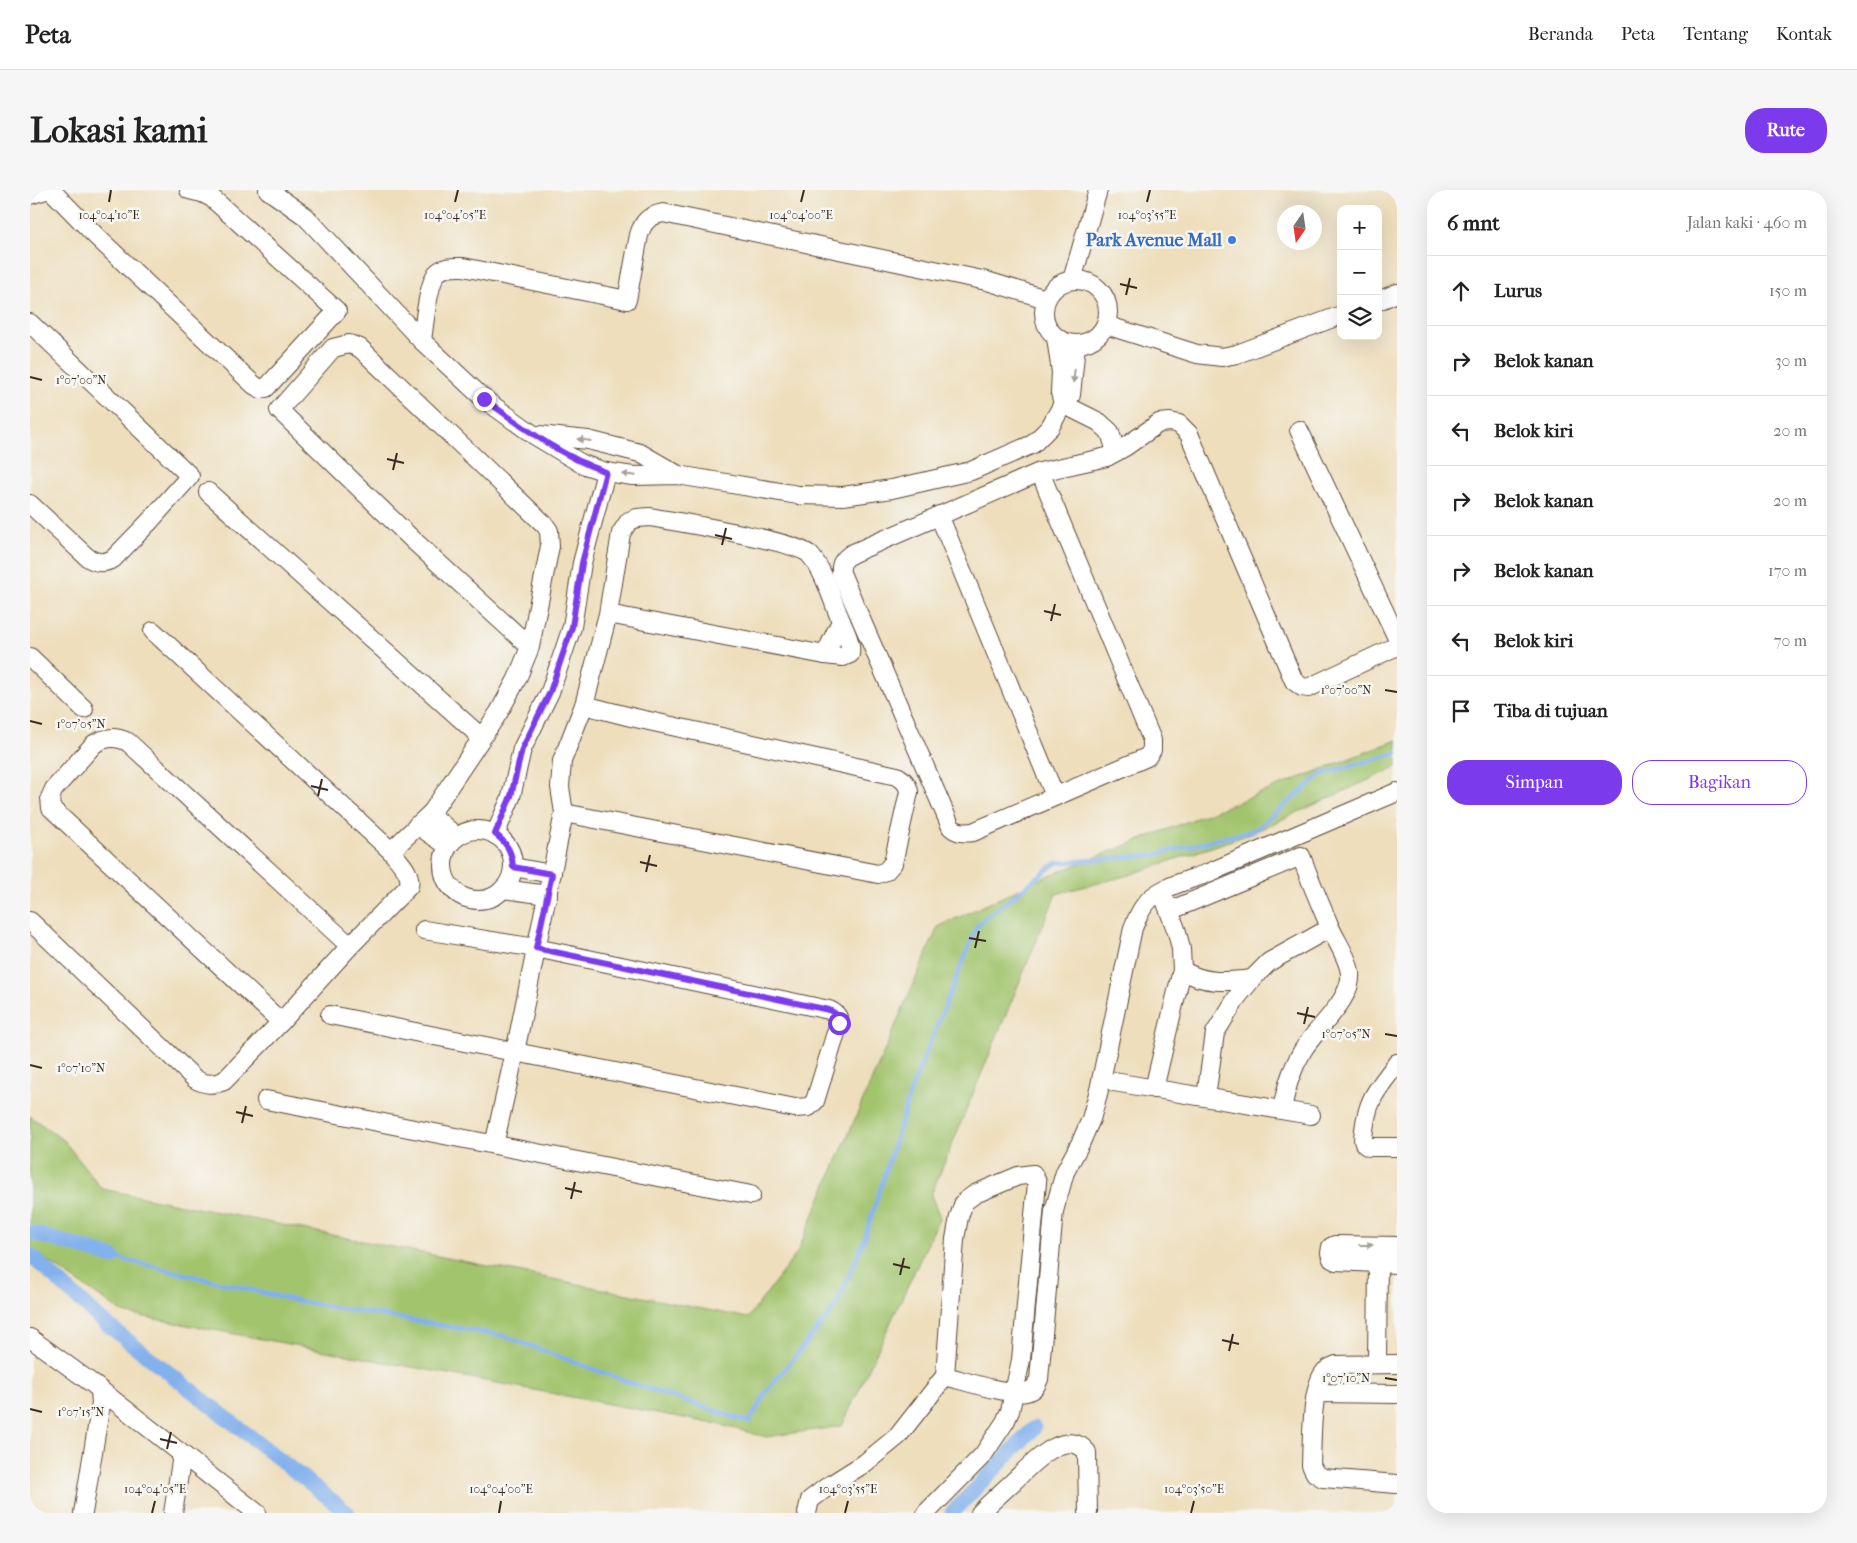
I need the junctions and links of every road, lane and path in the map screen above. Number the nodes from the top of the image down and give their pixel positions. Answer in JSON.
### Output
{"nodes":[{"id":1,"x":46,"y":190,"type":"edge"},
{"id":2,"x":51,"y":190,"type":"edge"},
{"id":3,"x":190,"y":190,"type":"edge"},
{"id":4,"x":268,"y":190,"type":"edge"},
{"id":5,"x":1098,"y":190,"type":"edge"},
{"id":6,"x":30,"y":195,"type":"edge"},
{"id":7,"x":1072,"y":280,"type":"junction"},
{"id":8,"x":1397,"y":294,"type":"edge"},
{"id":9,"x":1046,"y":299,"type":"junction"},
{"id":10,"x":1382,"y":300,"type":"edge"},
{"id":11,"x":1337,"y":316,"type":"edge"},
{"id":12,"x":30,"y":323,"type":"edge"},
{"id":13,"x":1106,"y":325,"type":"junction"},
{"id":14,"x":318,"y":331,"type":"junction"},
{"id":15,"x":1056,"y":338,"type":"junction"},
{"id":16,"x":422,"y":341,"type":"junction"},
{"id":17,"x":1076,"y":345,"type":"junction"},
{"id":18,"x":333,"y":348,"type":"junction"},
{"id":19,"x":278,"y":377,"type":"junction"},
{"id":20,"x":293,"y":393,"type":"junction"},
{"id":21,"x":1063,"y":404,"type":"junction"},
{"id":22,"x":1299,"y":430,"type":"dead end"},
{"id":23,"x":534,"y":435,"type":"junction"},
{"id":24,"x":1116,"y":452,"type":"junction"},
{"id":25,"x":606,"y":472,"type":"junction"},
{"id":26,"x":1040,"y":472,"type":"junction"},
{"id":27,"x":678,"y":475,"type":"junction"},
{"id":28,"x":208,"y":492,"type":"dead end"},
{"id":29,"x":30,"y":504,"type":"edge"},
{"id":30,"x":939,"y":515,"type":"junction"},
{"id":31,"x":608,"y":614,"type":"junction"},
{"id":32,"x":153,"y":631,"type":"dead end"},
{"id":33,"x":1397,"y":638,"type":"edge"},
{"id":34,"x":1397,"y":646,"type":"edge"},
{"id":35,"x":530,"y":647,"type":"junction"},
{"id":36,"x":30,"y":657,"type":"edge"},
{"id":37,"x":584,"y":704,"type":"junction"},
{"id":38,"x":84,"y":709,"type":"dead end"},
{"id":39,"x":482,"y":738,"type":"junction"},
{"id":40,"x":1397,"y":792,"type":"edge"},
{"id":41,"x":1055,"y":796,"type":"junction"},
{"id":42,"x":432,"y":812,"type":"junction"},
{"id":43,"x":564,"y":813,"type":"junction"},
{"id":44,"x":417,"y":825,"type":"junction"},
{"id":45,"x":495,"y":834,"type":"junction"},
{"id":46,"x":453,"y":842,"type":"junction"},
{"id":47,"x":391,"y":851,"type":"junction"},
{"id":48,"x":513,"y":867,"type":"junction"},
{"id":49,"x":552,"y":874,"type":"junction"},
{"id":50,"x":503,"y":889,"type":"junction"},
{"id":51,"x":1162,"y":892,"type":"junction"},
{"id":52,"x":548,"y":895,"type":"junction"},
{"id":53,"x":1169,"y":910,"type":"junction"},
{"id":54,"x":30,"y":921,"type":"edge"},
{"id":55,"x":1330,"y":928,"type":"junction"},
{"id":56,"x":424,"y":930,"type":"dead end"},
{"id":57,"x":350,"y":946,"type":"junction"},
{"id":58,"x":536,"y":948,"type":"junction"},
{"id":59,"x":1182,"y":970,"type":"junction"},
{"id":60,"x":1252,"y":979,"type":"junction"},
{"id":61,"x":330,"y":1015,"type":"dead end"},
{"id":62,"x":281,"y":1022,"type":"junction"},
{"id":63,"x":515,"y":1052,"type":"junction"},
{"id":64,"x":1397,"y":1063,"type":"edge"},
{"id":65,"x":1114,"y":1082,"type":"dead end"},
{"id":66,"x":1154,"y":1089,"type":"junction"},
{"id":67,"x":1206,"y":1097,"type":"junction"},
{"id":68,"x":266,"y":1100,"type":"dead end"},
{"id":69,"x":1282,"y":1110,"type":"junction"},
{"id":70,"x":1311,"y":1115,"type":"dead end"},
{"id":71,"x":494,"y":1145,"type":"junction"},
{"id":72,"x":1397,"y":1147,"type":"edge"},
{"id":73,"x":751,"y":1196,"type":"dead end"},
{"id":74,"x":1397,"y":1246,"type":"edge"},
{"id":75,"x":1378,"y":1263,"type":"junction"},
{"id":76,"x":1397,"y":1264,"type":"edge"},
{"id":77,"x":30,"y":1338,"type":"edge"},
{"id":78,"x":1377,"y":1364,"type":"junction"},
{"id":79,"x":1397,"y":1364,"type":"edge"},
{"id":80,"x":945,"y":1376,"type":"junction"},
{"id":81,"x":100,"y":1391,"type":"junction"},
{"id":82,"x":1012,"y":1392,"type":"junction"},
{"id":83,"x":1317,"y":1393,"type":"junction"},
{"id":84,"x":1397,"y":1394,"type":"edge"},
{"id":85,"x":182,"y":1455,"type":"junction"},
{"id":86,"x":1397,"y":1484,"type":"edge"},
{"id":87,"x":983,"y":1512,"type":"edge"},
{"id":88,"x":83,"y":1513,"type":"edge"},
{"id":89,"x":173,"y":1513,"type":"edge"},
{"id":90,"x":257,"y":1513,"type":"edge"},
{"id":91,"x":807,"y":1513,"type":"edge"},
{"id":92,"x":926,"y":1513,"type":"edge"},
{"id":93,"x":1088,"y":1513,"type":"edge"}],
"edges":[{"from":1,"to":6,"type":"street"},
{"from":2,"to":19,"type":"street"},
{"from":3,"to":14,"type":"street"},
{"from":4,"to":16,"type":"street"},
{"from":5,"to":7,"type":"street"},
{"from":7,"to":9,"type":"street"},
{"from":7,"to":13,"type":"street"},
{"from":8,"to":10,"type":"street"},
{"from":9,"to":15,"type":"street"},
{"from":9,"to":16,"type":"street"},
{"from":11,"to":13,"type":"street"},
{"from":12,"to":29,"type":"street"},
{"from":13,"to":17,"type":"street"},
{"from":14,"to":18,"type":"street"},
{"from":14,"to":19,"type":"street"},
{"from":15,"to":17,"type":"street"},
{"from":15,"to":21,"type":"street"},
{"from":16,"to":23,"type":"street"},
{"from":17,"to":21,"type":"street","one_way":true},
{"from":18,"to":20,"type":"street"},
{"from":18,"to":35,"type":"street"},
{"from":19,"to":20,"type":"street"},
{"from":20,"to":35,"type":"street"},
{"from":21,"to":24,"type":"street"},
{"from":21,"to":27,"type":"street"},
{"from":22,"to":33,"type":"street"},
{"from":23,"to":25,"type":"street"},
{"from":27,"to":23,"type":"street","one_way":true},
{"from":24,"to":26,"type":"street"},
{"from":24,"to":34,"type":"street"},
{"from":27,"to":25,"type":"street","one_way":true},
{"from":25,"to":45,"type":"street"},
{"from":26,"to":30,"type":"street"},
{"from":26,"to":41,"type":"street"},
{"from":28,"to":39,"type":"street"},
{"from":30,"to":41,"type":"street"},
{"from":30,"to":41,"type":"street"},
{"from":31,"to":31,"type":"street"},
{"from":31,"to":37,"type":"street"},
{"from":32,"to":47,"type":"street"},
{"from":35,"to":39,"type":"street"},
{"from":36,"to":38,"type":"street"},
{"from":37,"to":43,"type":"street"},
{"from":37,"to":43,"type":"street"},
{"from":39,"to":42,"type":"street"},
{"from":40,"to":51,"type":"street"},
{"from":42,"to":44,"type":"street"},
{"from":42,"to":46,"type":"street"},
{"from":43,"to":49,"type":"street"},
{"from":44,"to":46,"type":"street"},
{"from":44,"to":47,"type":"street"},
{"from":45,"to":46,"type":"street"},
{"from":45,"to":48,"type":"street"},
{"from":46,"to":50,"type":"street"},
{"from":47,"to":57,"type":"street"},
{"from":48,"to":49,"type":"street"},
{"from":48,"to":50,"type":"street"},
{"from":49,"to":52,"type":"street"},
{"from":50,"to":52,"type":"street"},
{"from":51,"to":53,"type":"street"},
{"from":51,"to":82,"type":"street"},
{"from":52,"to":58,"type":"street"},
{"from":53,"to":55,"type":"street"},
{"from":53,"to":59,"type":"street"},
{"from":54,"to":62,"type":"street"},
{"from":55,"to":60,"type":"street"},
{"from":55,"to":69,"type":"street"},
{"from":56,"to":58,"type":"street"},
{"from":57,"to":62,"type":"street"},
{"from":57,"to":62,"type":"street"},
{"from":58,"to":63,"type":"street"},
{"from":58,"to":63,"type":"street"},
{"from":59,"to":60,"type":"street"},
{"from":59,"to":66,"type":"street"},
{"from":60,"to":67,"type":"street"},
{"from":61,"to":63,"type":"street"},
{"from":63,"to":71,"type":"street"},
{"from":64,"to":72,"type":"street"},
{"from":65,"to":66,"type":"street"},
{"from":66,"to":67,"type":"street"},
{"from":67,"to":69,"type":"street"},
{"from":68,"to":71,"type":"street"},
{"from":69,"to":70,"type":"street"},
{"from":71,"to":73,"type":"street"},
{"from":75,"to":74,"type":"street","one_way":true},
{"from":75,"to":76,"type":"street"},
{"from":75,"to":78,"type":"street"},
{"from":77,"to":81,"type":"street"},
{"from":78,"to":79,"type":"street"},
{"from":78,"to":83,"type":"street"},
{"from":80,"to":82,"type":"street"},
{"from":80,"to":82,"type":"street"},
{"from":80,"to":91,"type":"street"},
{"from":81,"to":85,"type":"street"},
{"from":81,"to":88,"type":"street"},
{"from":82,"to":92,"type":"street"},
{"from":83,"to":84,"type":"street"},
{"from":83,"to":86,"type":"street"},
{"from":85,"to":89,"type":"street"},
{"from":85,"to":90,"type":"street"},
{"from":87,"to":93,"type":"street"}]}
